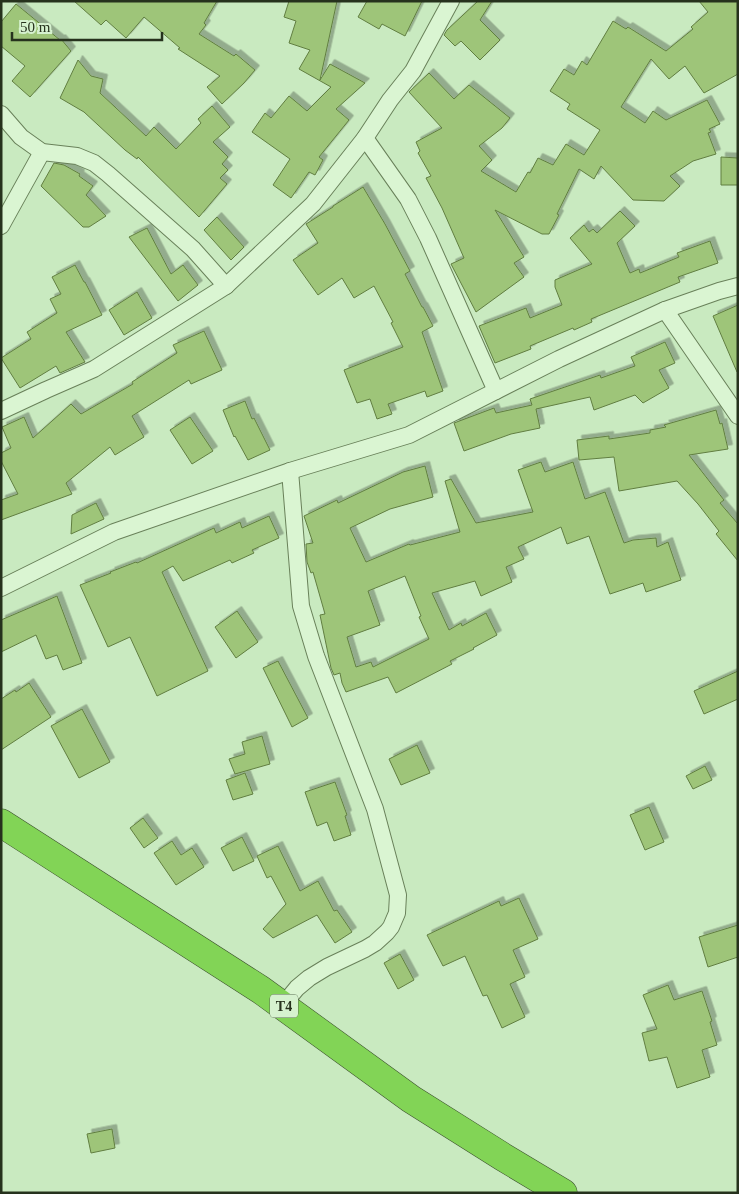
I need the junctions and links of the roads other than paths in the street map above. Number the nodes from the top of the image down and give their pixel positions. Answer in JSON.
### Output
{"nodes":[{"id":1,"x":451,"y":1,"type":"edge"},
{"id":2,"x":1,"y":114,"type":"edge"},
{"id":3,"x":365,"y":138,"type":"junction"},
{"id":4,"x":42,"y":152,"type":"junction"},
{"id":5,"x":1,"y":226,"type":"edge"},
{"id":6,"x":226,"y":286,"type":"junction"},
{"id":7,"x":738,"y":286,"type":"edge"},
{"id":8,"x":665,"y":310,"type":"junction"},
{"id":9,"x":496,"y":391,"type":"junction"},
{"id":10,"x":1,"y":411,"type":"edge"},
{"id":11,"x":738,"y":416,"type":"edge"},
{"id":12,"x":290,"y":471,"type":"junction"},
{"id":13,"x":1,"y":588,"type":"edge"},
{"id":14,"x":1,"y":823,"type":"edge"},
{"id":15,"x":283,"y":1005,"type":"junction"},
{"id":16,"x":563,"y":1193,"type":"edge"}],
"edges":[{"from":1,"to":3,"type":"street"},
{"from":2,"to":4,"type":"street"},
{"from":3,"to":6,"type":"street"},
{"from":3,"to":9,"type":"street"},
{"from":4,"to":5,"type":"street"},
{"from":4,"to":6,"type":"street"},
{"from":6,"to":10,"type":"street"},
{"from":7,"to":8,"type":"street"},
{"from":8,"to":9,"type":"street"},
{"from":8,"to":11,"type":"street"},
{"from":9,"to":12,"type":"street"},
{"from":12,"to":13,"type":"street"},
{"from":12,"to":15,"type":"street"},
{"from":14,"to":15,"type":"highway","number":"T4"},
{"from":15,"to":16,"type":"highway","number":"T4"}]}
